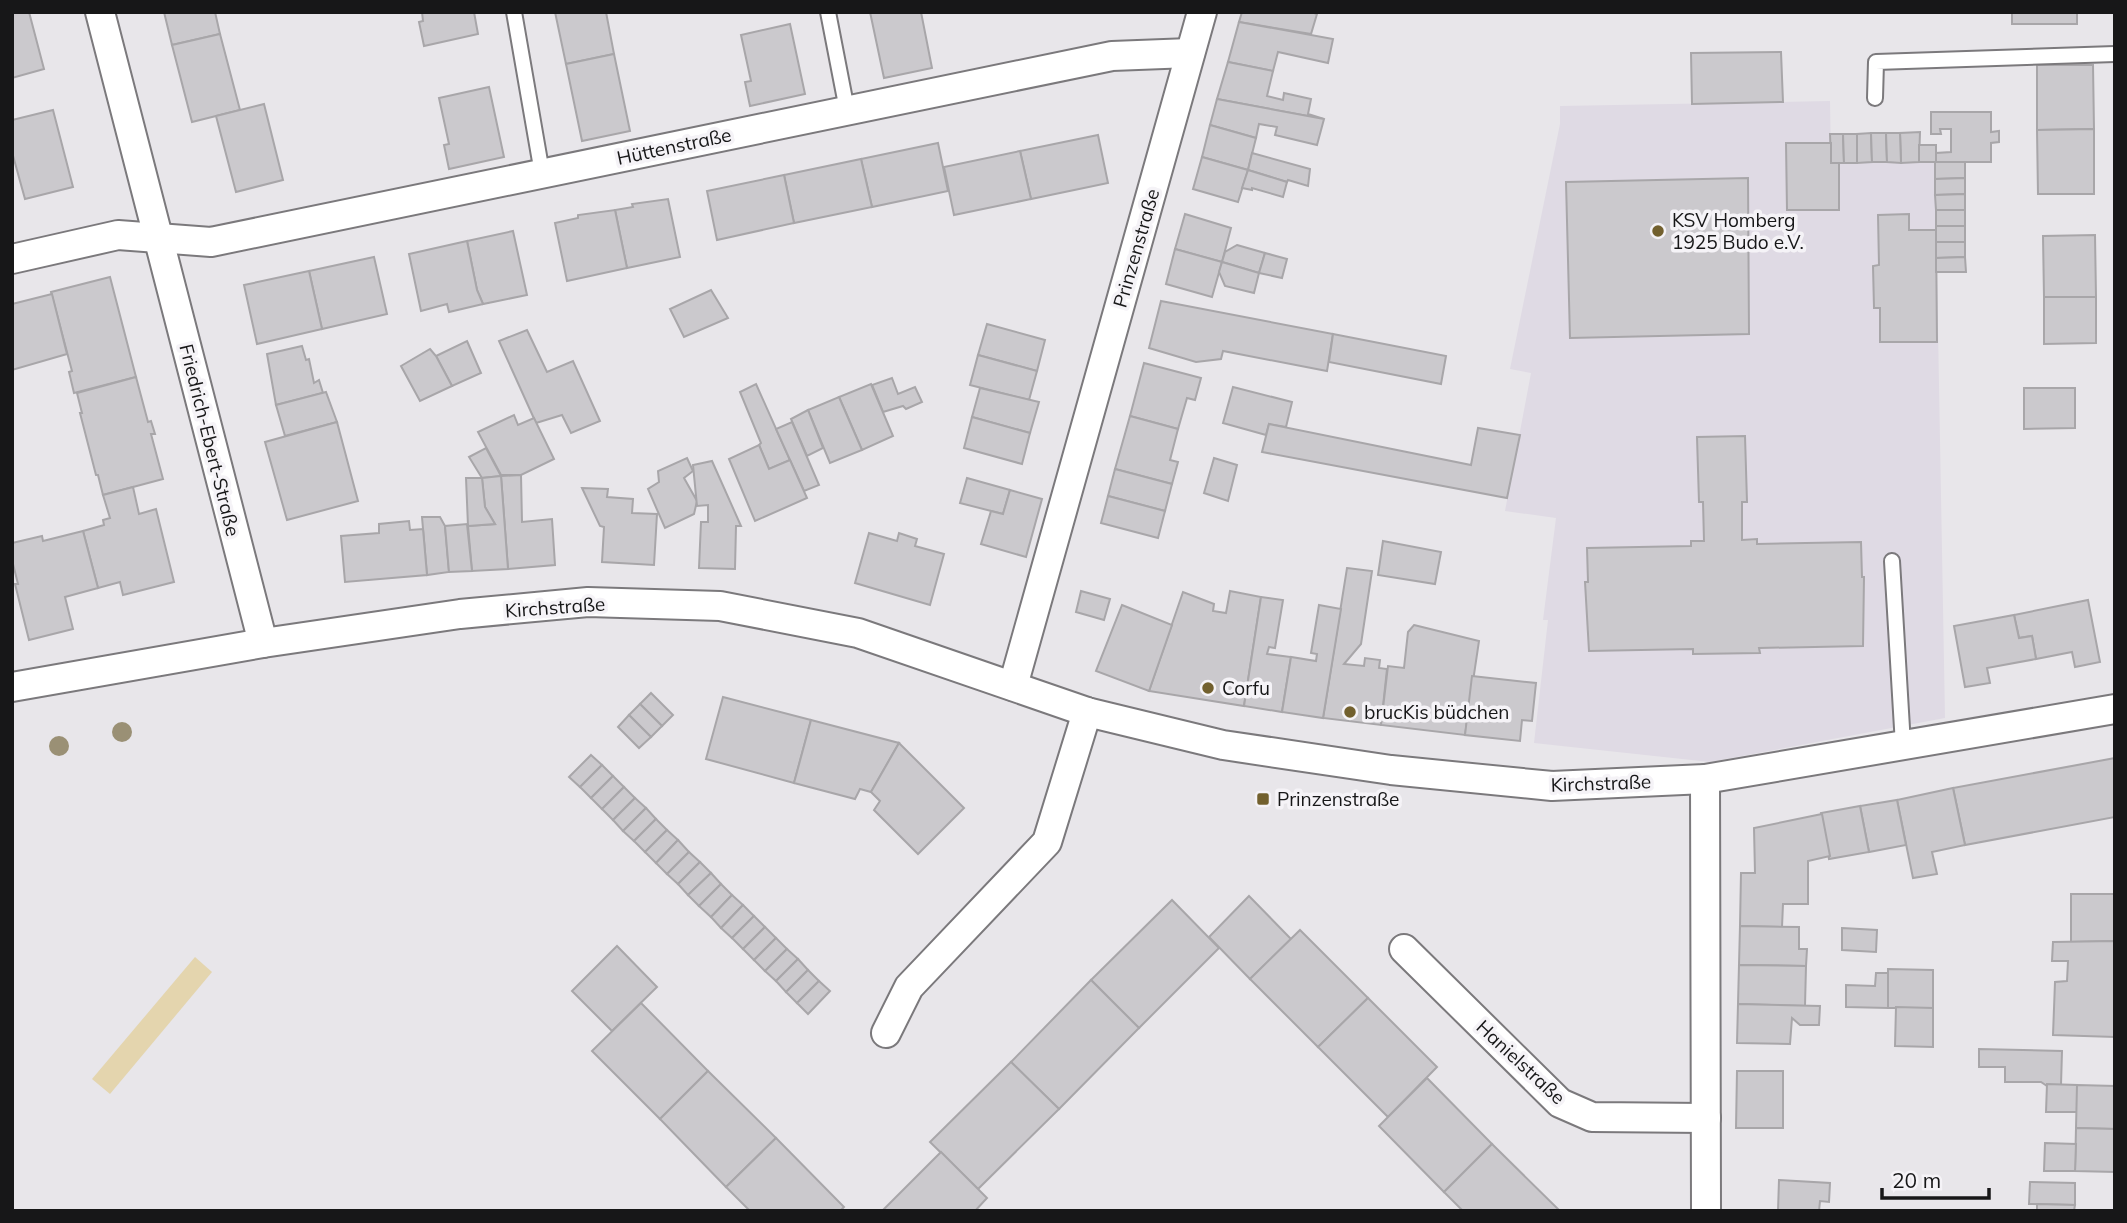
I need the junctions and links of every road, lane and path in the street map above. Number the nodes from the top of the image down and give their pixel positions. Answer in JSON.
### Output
{"nodes":[{"id":1,"x":100,"y":12,"type":"edge"},
{"id":2,"x":514,"y":12,"type":"edge"},
{"id":3,"x":828,"y":12,"type":"edge"},
{"id":4,"x":1202,"y":12,"type":"edge"},
{"id":5,"x":1190,"y":53,"type":"junction"},
{"id":6,"x":2115,"y":54,"type":"edge"},
{"id":7,"x":1875,"y":98,"type":"dead end"},
{"id":8,"x":847,"y":110,"type":"junction"},
{"id":9,"x":542,"y":173,"type":"junction"},
{"id":10,"x":158,"y":237,"type":"junction"},
{"id":11,"x":12,"y":259,"type":"edge"},
{"id":12,"x":1892,"y":561,"type":"dead end"},
{"id":13,"x":262,"y":643,"type":"junction"},
{"id":14,"x":1013,"y":686,"type":"junction"},
{"id":15,"x":12,"y":687,"type":"edge"},
{"id":16,"x":2115,"y":709,"type":"edge"},
{"id":17,"x":1087,"y":712,"type":"junction"},
{"id":18,"x":1903,"y":745,"type":"junction"},
{"id":19,"x":1704,"y":779,"type":"junction"},
{"id":20,"x":1404,"y":949,"type":"dead end"},
{"id":21,"x":886,"y":1034,"type":"dead end"},
{"id":22,"x":1706,"y":1118,"type":"junction"},
{"id":23,"x":1706,"y":1211,"type":"edge"}],
"edges":[{"from":1,"to":10,"type":"street","name":"Friedrich-Ebert-Straße"},
{"from":2,"to":9,"type":"lane"},
{"from":3,"to":8,"type":"lane"},
{"from":4,"to":5,"type":"street","name":"Prinzenstraße"},
{"from":5,"to":8,"type":"street","name":"Hüttenstraße"},
{"from":5,"to":14,"type":"street","name":"Prinzenstraße"},
{"from":6,"to":7,"type":"lane"},
{"from":8,"to":9,"type":"street","name":"Hüttenstraße"},
{"from":9,"to":10,"type":"street","name":"Hüttenstraße"},
{"from":10,"to":11,"type":"street"},
{"from":10,"to":13,"type":"street","name":"Friedrich-Ebert-Straße"},
{"from":12,"to":18,"type":"lane"},
{"from":13,"to":14,"type":"street","name":"Kirchstraße"},
{"from":13,"to":15,"type":"street","name":"Kirchstraße"},
{"from":14,"to":17,"type":"street","name":"Kirchstraße"},
{"from":16,"to":18,"type":"street","name":"Kirchstraße"},
{"from":17,"to":19,"type":"street","name":"Kirchstraße"},
{"from":17,"to":21,"type":"street"},
{"from":18,"to":19,"type":"street","name":"Kirchstraße"},
{"from":19,"to":22,"type":"street"},
{"from":20,"to":22,"type":"street","name":"Hanielstraße"},
{"from":22,"to":23,"type":"street"}]}
